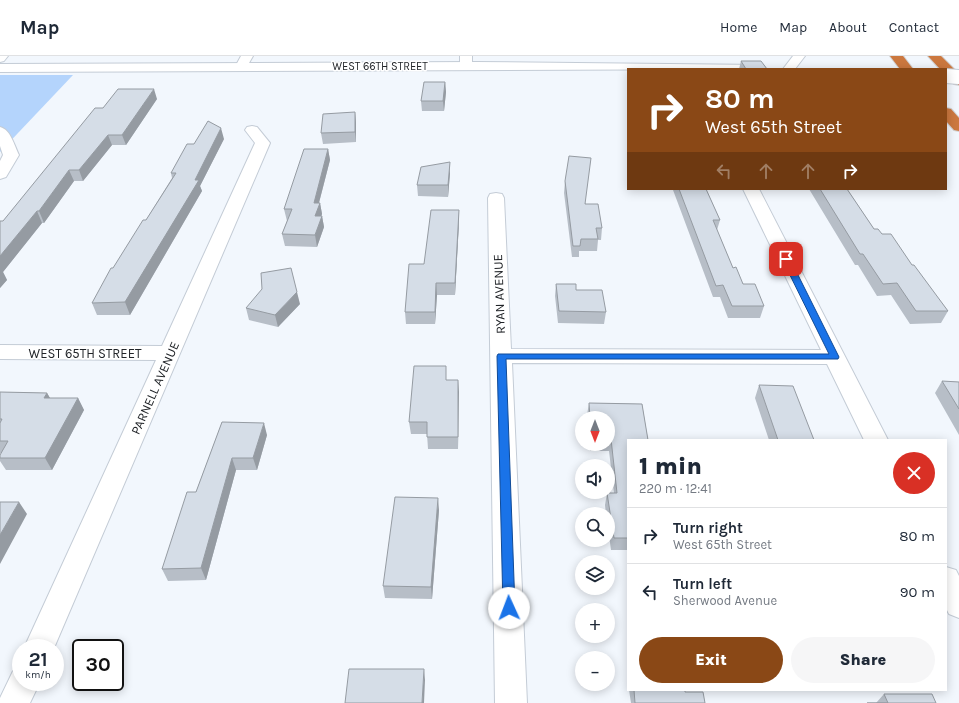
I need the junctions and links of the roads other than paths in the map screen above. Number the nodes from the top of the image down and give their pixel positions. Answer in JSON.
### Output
{"nodes":[{"id":1,"x":248,"y":56,"type":"edge"},
{"id":2,"x":799,"y":56,"type":"edge"},
{"id":3,"x":896,"y":56,"type":"edge"},
{"id":4,"x":934,"y":56,"type":"edge"},
{"id":5,"x":466,"y":61,"type":"edge"},
{"id":6,"x":241,"y":67,"type":"junction"},
{"id":7,"x":0,"y":68,"type":"edge"},
{"id":8,"x":691,"y":68,"type":"edge"},
{"id":9,"x":790,"y":68,"type":"edge"},
{"id":10,"x":906,"y":68,"type":"edge"},
{"id":11,"x":946,"y":68,"type":"edge"},
{"id":12,"x":947,"y":69,"type":"edge"},
{"id":13,"x":947,"y":76,"type":"edge"},
{"id":14,"x":959,"y":77,"type":"edge"},
{"id":15,"x":959,"y":81,"type":"edge"},
{"id":16,"x":947,"y":113,"type":"edge"},
{"id":17,"x":959,"y":127,"type":"edge"},
{"id":18,"x":252,"y":130,"type":"dead end"},
{"id":19,"x":0,"y":131,"type":"edge"},
{"id":20,"x":0,"y":174,"type":"edge"},
{"id":21,"x":752,"y":190,"type":"edge"},
{"id":22,"x":496,"y":198,"type":"dead end"},
{"id":23,"x":0,"y":352,"type":"edge"},
{"id":24,"x":170,"y":353,"type":"junction"},
{"id":25,"x":502,"y":356,"type":"junction"},
{"id":26,"x":835,"y":357,"type":"junction"},
{"id":27,"x":876,"y":439,"type":"edge"},
{"id":28,"x":947,"y":581,"type":"edge"},
{"id":29,"x":959,"y":605,"type":"edge"},
{"id":30,"x":43,"y":639,"type":"edge"},
{"id":31,"x":20,"y":691,"type":"edge"},
{"id":32,"x":14,"y":703,"type":"edge"},
{"id":33,"x":512,"y":703,"type":"edge"}],
"edges":[{"from":1,"to":6,"type":"street"},
{"from":2,"to":9,"type":"street"},
{"from":3,"to":10,"type":"highway"},
{"from":4,"to":11,"type":"highway"},
{"from":5,"to":6,"type":"street","name":"WEST 66TH STREET"},
{"from":5,"to":8,"type":"street","name":"WEST 66TH STREET"},
{"from":6,"to":7,"type":"street","name":"WEST 66TH STREET"},
{"from":12,"to":15,"type":"highway"},
{"from":13,"to":14,"type":"street","bridge":true},
{"from":16,"to":17,"type":"highway"},
{"from":18,"to":24,"type":"street","name":"PARNELL AVENUE"},
{"from":19,"to":20,"type":"street"},
{"from":21,"to":26,"type":"street"},
{"from":22,"to":25,"type":"street","name":"RYAN AVENUE"},
{"from":23,"to":24,"type":"street","name":"WEST 65TH STREET"},
{"from":24,"to":30,"type":"street","name":"PARNELL AVENUE"},
{"from":25,"to":26,"type":"street"},
{"from":25,"to":33,"type":"street","name":"RYAN AVENUE"},
{"from":26,"to":27,"type":"street"},
{"from":28,"to":29,"type":"street"},
{"from":31,"to":32,"type":"street"}]}
